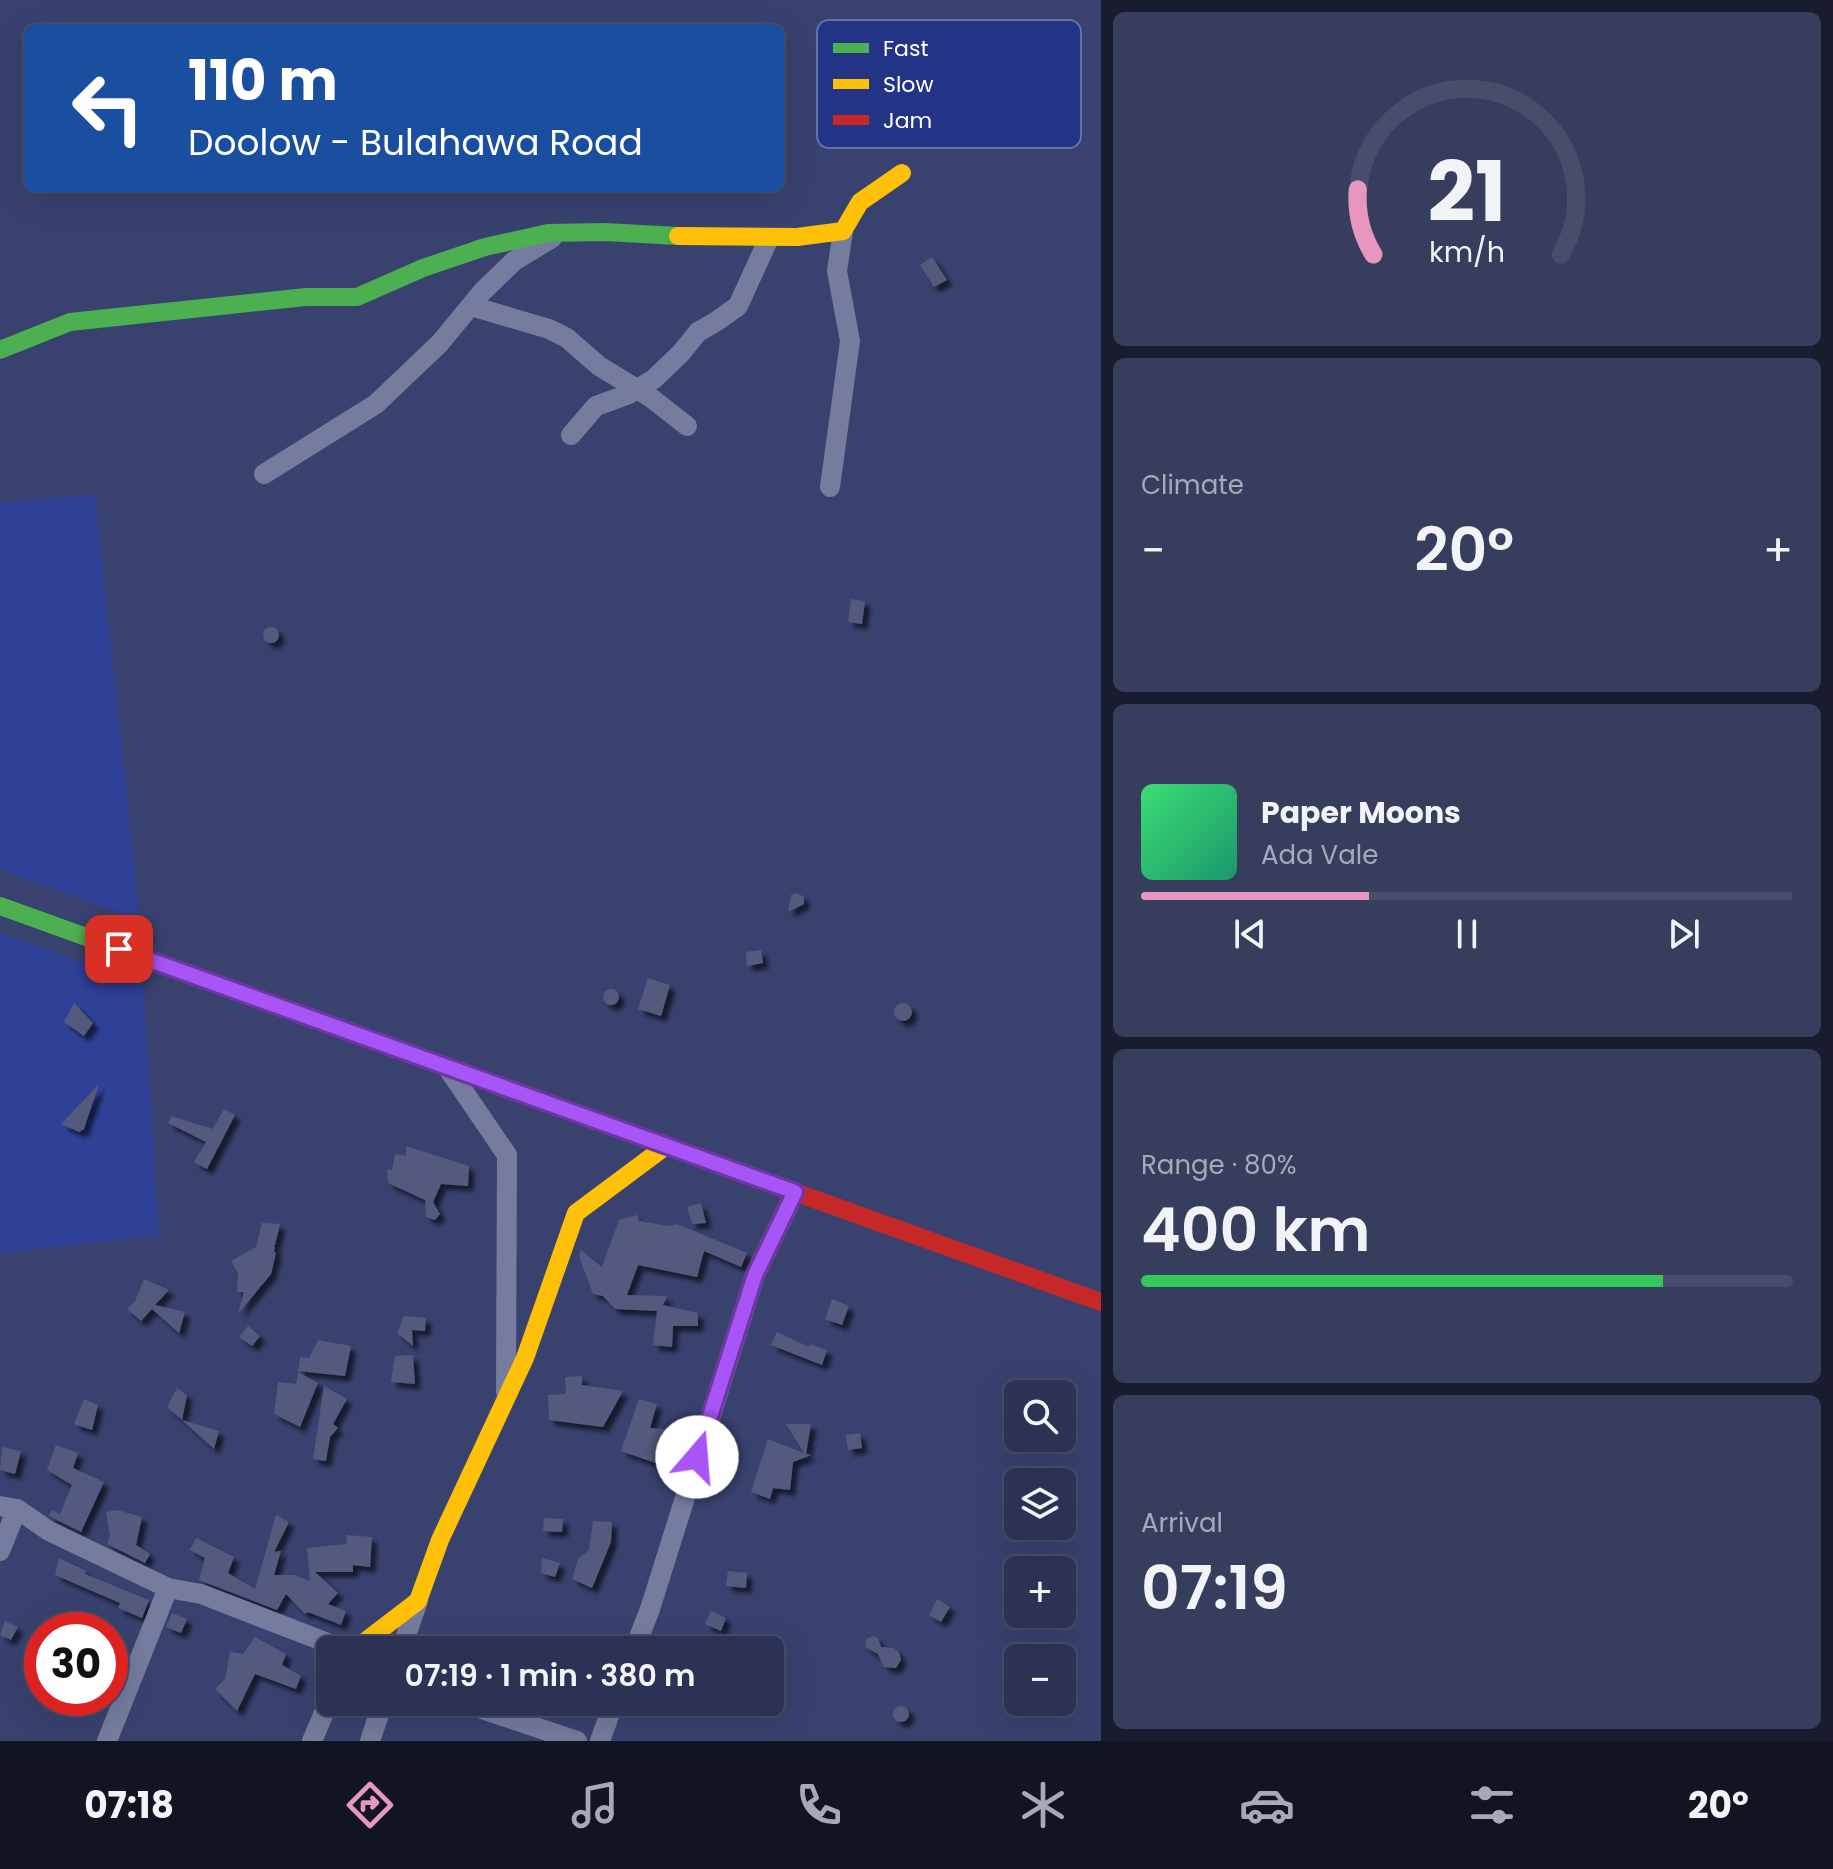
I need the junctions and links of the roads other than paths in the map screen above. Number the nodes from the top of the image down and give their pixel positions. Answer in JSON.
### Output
{"nodes":[{"id":1,"x":902,"y":173,"type":"dead end"},
{"id":2,"x":843,"y":231,"type":"junction"},
{"id":3,"x":559,"y":233,"type":"junction"},
{"id":4,"x":769,"y":238,"type":"junction"},
{"id":5,"x":471,"y":306,"type":"junction"},
{"id":6,"x":0,"y":350,"type":"edge"},
{"id":7,"x":637,"y":389,"type":"junction"},
{"id":8,"x":687,"y":426,"type":"dead end"},
{"id":9,"x":571,"y":435,"type":"dead end"},
{"id":10,"x":264,"y":474,"type":"dead end"},
{"id":11,"x":830,"y":487,"type":"dead end"},
{"id":12,"x":0,"y":906,"type":"edge"},
{"id":13,"x":447,"y":1067,"type":"junction"},
{"id":14,"x":666,"y":1146,"type":"junction"},
{"id":15,"x":795,"y":1192,"type":"junction"},
{"id":16,"x":1101,"y":1302,"type":"edge"},
{"id":17,"x":505,"y":1403,"type":"junction"},
{"id":18,"x":8,"y":1508,"type":"edge"},
{"id":19,"x":0,"y":1551,"type":"edge"},
{"id":20,"x":168,"y":1588,"type":"junction"},
{"id":21,"x":418,"y":1601,"type":"junction"},
{"id":22,"x":372,"y":1636,"type":"edge"},
{"id":23,"x":406,"y":1636,"type":"edge"},
{"id":24,"x":639,"y":1636,"type":"edge"},
{"id":25,"x":316,"y":1638,"type":"edge"},
{"id":26,"x":323,"y":1716,"type":"edge"},
{"id":27,"x":378,"y":1716,"type":"edge"},
{"id":28,"x":503,"y":1716,"type":"edge"},
{"id":29,"x":609,"y":1716,"type":"edge"},
{"id":30,"x":107,"y":1741,"type":"edge"},
{"id":31,"x":312,"y":1741,"type":"edge"},
{"id":32,"x":370,"y":1741,"type":"edge"},
{"id":33,"x":577,"y":1741,"type":"edge"},
{"id":34,"x":600,"y":1741,"type":"edge"}],
"edges":[{"from":1,"to":2,"type":"street"},
{"from":2,"to":4,"type":"street"},
{"from":2,"to":11,"type":"street"},
{"from":3,"to":4,"type":"street"},
{"from":3,"to":5,"type":"street"},
{"from":3,"to":6,"type":"street"},
{"from":4,"to":7,"type":"street"},
{"from":5,"to":7,"type":"street"},
{"from":5,"to":10,"type":"street"},
{"from":7,"to":8,"type":"street"},
{"from":7,"to":9,"type":"street"},
{"from":12,"to":13,"type":"street"},
{"from":13,"to":14,"type":"street"},
{"from":13,"to":17,"type":"street"},
{"from":14,"to":15,"type":"street"},
{"from":14,"to":17,"type":"street"},
{"from":15,"to":16,"type":"street"},
{"from":15,"to":24,"type":"street"},
{"from":17,"to":21,"type":"street"},
{"from":18,"to":19,"type":"street"},
{"from":18,"to":20,"type":"street"},
{"from":20,"to":25,"type":"street"},
{"from":20,"to":30,"type":"street"},
{"from":21,"to":22,"type":"street"},
{"from":21,"to":23,"type":"street"},
{"from":26,"to":31,"type":"street"},
{"from":27,"to":32,"type":"street"},
{"from":28,"to":33,"type":"street"},
{"from":29,"to":34,"type":"street"}]}
